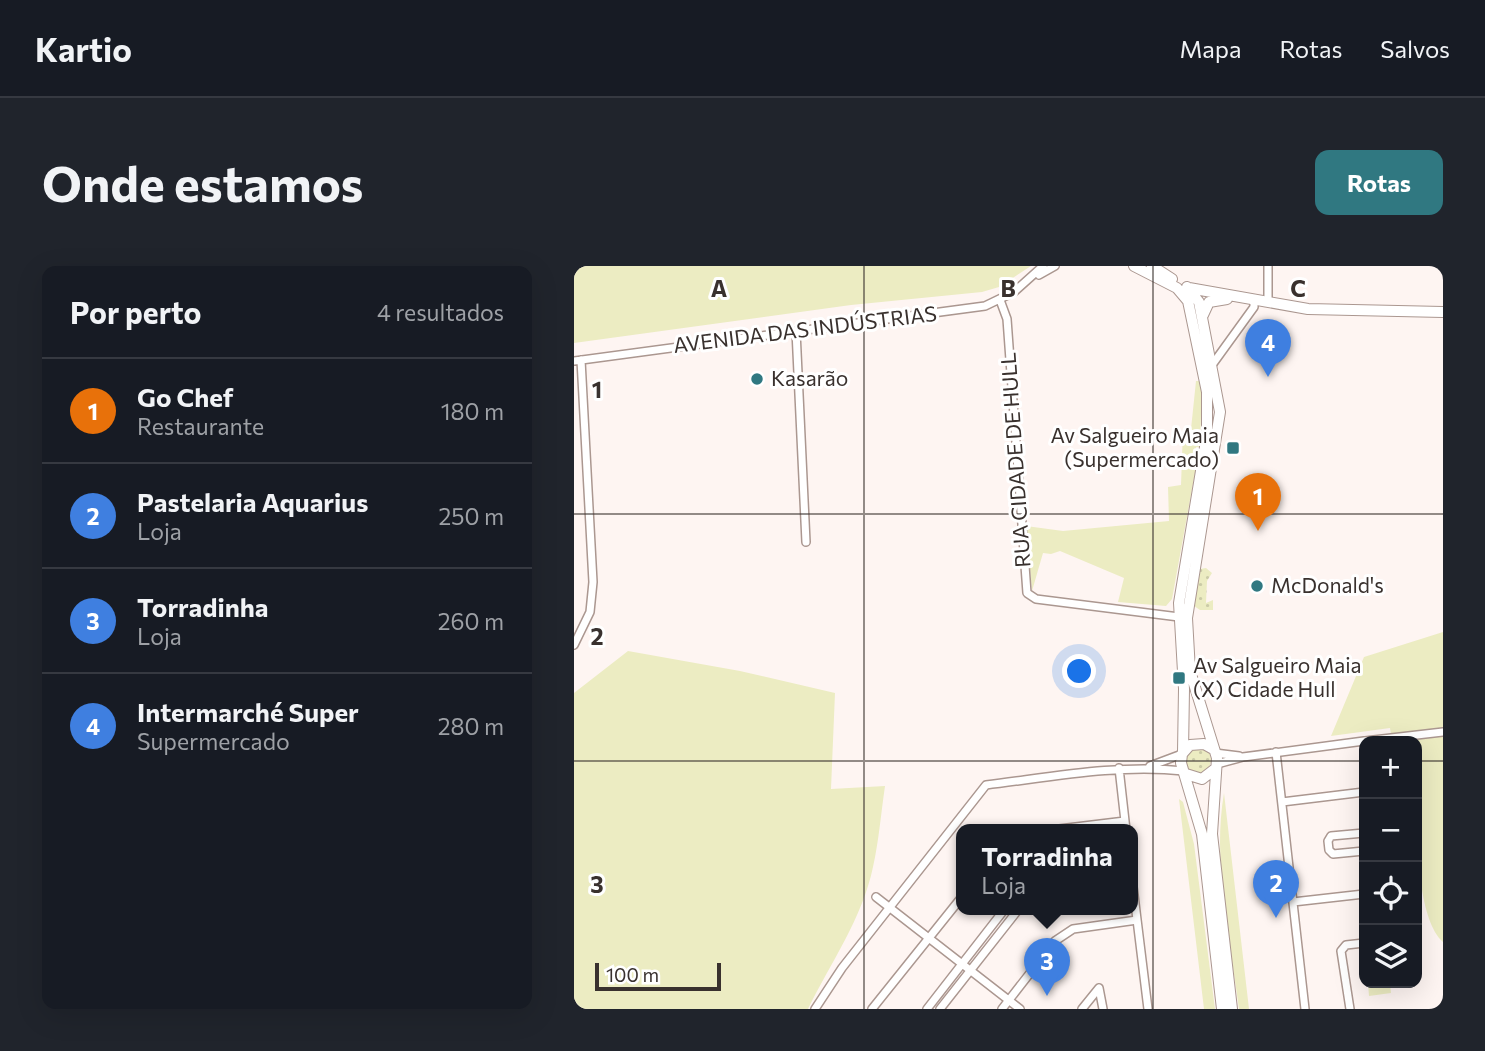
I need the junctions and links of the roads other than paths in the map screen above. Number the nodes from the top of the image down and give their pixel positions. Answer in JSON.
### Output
{"nodes":[{"id":1,"x":1043,"y":266,"type":"edge"},
{"id":2,"x":1055,"y":266,"type":"edge"},
{"id":3,"x":1134,"y":266,"type":"edge"},
{"id":4,"x":1152,"y":266,"type":"edge"},
{"id":5,"x":1268,"y":266,"type":"edge"},
{"id":6,"x":1029,"y":280,"type":"junction"},
{"id":7,"x":1184,"y":290,"type":"junction"},
{"id":8,"x":1238,"y":299,"type":"junction"},
{"id":9,"x":1000,"y":300,"type":"junction"},
{"id":10,"x":1254,"y":302,"type":"junction"},
{"id":11,"x":1269,"y":302,"type":"junction"},
{"id":12,"x":1443,"y":312,"type":"edge"},
{"id":13,"x":1202,"y":320,"type":"junction"},
{"id":14,"x":796,"y":331,"type":"junction"},
{"id":15,"x":578,"y":360,"type":"edge"},
{"id":16,"x":1212,"y":365,"type":"junction"},
{"id":17,"x":806,"y":542,"type":"dead end"},
{"id":18,"x":1179,"y":617,"type":"junction"},
{"id":19,"x":574,"y":645,"type":"edge"},
{"id":20,"x":1443,"y":732,"type":"edge"},
{"id":21,"x":1408,"y":736,"type":"edge"},
{"id":22,"x":1359,"y":742,"type":"edge"},
{"id":23,"x":1276,"y":752,"type":"junction"},
{"id":24,"x":1182,"y":753,"type":"junction"},
{"id":25,"x":1215,"y":759,"type":"junction"},
{"id":26,"x":1147,"y":767,"type":"junction"},
{"id":27,"x":1119,"y":768,"type":"junction"},
{"id":28,"x":1185,"y":773,"type":"junction"},
{"id":29,"x":1359,"y":793,"type":"edge"},
{"id":30,"x":1282,"y":802,"type":"junction"},
{"id":31,"x":1125,"y":821,"type":"junction"},
{"id":32,"x":1100,"y":824,"type":"edge"},
{"id":33,"x":1125,"y":824,"type":"edge"},
{"id":34,"x":1359,"y":833,"type":"edge"},
{"id":35,"x":1359,"y":851,"type":"edge"},
{"id":36,"x":1359,"y":895,"type":"edge"},
{"id":37,"x":876,"y":897,"type":"dead end"},
{"id":38,"x":1293,"y":902,"type":"junction"},
{"id":39,"x":956,"y":904,"type":"edge"},
{"id":40,"x":891,"y":907,"type":"junction"},
{"id":41,"x":1000,"y":915,"type":"edge"},
{"id":42,"x":1014,"y":915,"type":"edge"},
{"id":43,"x":1136,"y":915,"type":"edge"},
{"id":44,"x":1136,"y":920,"type":"junction"},
{"id":45,"x":931,"y":937,"type":"junction"},
{"id":46,"x":1359,"y":944,"type":"edge"},
{"id":47,"x":962,"y":963,"type":"junction"},
{"id":48,"x":971,"y":970,"type":"junction"},
{"id":49,"x":1009,"y":1000,"type":"junction"},
{"id":50,"x":815,"y":1009,"type":"edge"},
{"id":51,"x":872,"y":1009,"type":"edge"},
{"id":52,"x":926,"y":1009,"type":"edge"},
{"id":53,"x":940,"y":1009,"type":"edge"},
{"id":54,"x":1002,"y":1009,"type":"edge"},
{"id":55,"x":1020,"y":1009,"type":"edge"},
{"id":56,"x":1082,"y":1009,"type":"edge"},
{"id":57,"x":1103,"y":1009,"type":"edge"},
{"id":58,"x":1148,"y":1009,"type":"edge"},
{"id":59,"x":1222,"y":1009,"type":"edge"},
{"id":60,"x":1232,"y":1009,"type":"edge"},
{"id":61,"x":1305,"y":1009,"type":"edge"},
{"id":62,"x":1350,"y":1009,"type":"edge"}],
"edges":[{"from":1,"to":6,"type":"street","name":"AVENIDA DAS INDÚSTRIAS"},
{"from":2,"to":6,"type":"street","name":"AVENIDA DAS INDÚSTRIAS"},
{"from":3,"to":7,"type":"street"},
{"from":4,"to":7,"type":"street"},
{"from":5,"to":11,"type":"street"},
{"from":6,"to":9,"type":"street","name":"AVENIDA DAS INDÚSTRIAS"},
{"from":7,"to":8,"type":"street"},
{"from":7,"to":13,"type":"street"},
{"from":7,"to":18,"type":"street"},
{"from":8,"to":10,"type":"street"},
{"from":8,"to":13,"type":"street"},
{"from":9,"to":14,"type":"street","name":"AVENIDA DAS INDÚSTRIAS"},
{"from":9,"to":18,"type":"street","name":"RUA CIDADE DE HULL"},
{"from":10,"to":11,"type":"street"},
{"from":10,"to":16,"type":"street"},
{"from":11,"to":12,"type":"street"},
{"from":13,"to":16,"type":"street"},
{"from":14,"to":15,"type":"street","name":"AVENIDA DAS INDÚSTRIAS"},
{"from":14,"to":17,"type":"street"},
{"from":15,"to":19,"type":"street"},
{"from":16,"to":25,"type":"street"},
{"from":18,"to":24,"type":"street"},
{"from":20,"to":21,"type":"street"},
{"from":22,"to":23,"type":"street"},
{"from":23,"to":25,"type":"street"},
{"from":23,"to":30,"type":"street"},
{"from":24,"to":25,"type":"street"},
{"from":24,"to":26,"type":"street"},
{"from":24,"to":28,"type":"street"},
{"from":25,"to":28,"type":"street"},
{"from":25,"to":60,"type":"street"},
{"from":26,"to":27,"type":"street"},
{"from":26,"to":28,"type":"street"},
{"from":27,"to":31,"type":"street"},
{"from":27,"to":40,"type":"street"},
{"from":28,"to":59,"type":"street"},
{"from":29,"to":30,"type":"street"},
{"from":30,"to":38,"type":"street"},
{"from":31,"to":32,"type":"street"},
{"from":31,"to":33,"type":"street"},
{"from":34,"to":35,"type":"street"},
{"from":36,"to":38,"type":"street"},
{"from":37,"to":40,"type":"street"},
{"from":38,"to":61,"type":"street"},
{"from":39,"to":45,"type":"street"},
{"from":40,"to":45,"type":"street"},
{"from":40,"to":50,"type":"street"},
{"from":41,"to":47,"type":"street"},
{"from":42,"to":48,"type":"street"},
{"from":43,"to":44,"type":"street"},
{"from":44,"to":49,"type":"street"},
{"from":44,"to":58,"type":"street"},
{"from":45,"to":47,"type":"street"},
{"from":45,"to":51,"type":"street"},
{"from":46,"to":62,"type":"street"},
{"from":47,"to":48,"type":"street"},
{"from":47,"to":52,"type":"street"},
{"from":48,"to":49,"type":"street"},
{"from":48,"to":53,"type":"street"},
{"from":49,"to":54,"type":"street"},
{"from":49,"to":55,"type":"street"},
{"from":56,"to":57,"type":"street"}]}
